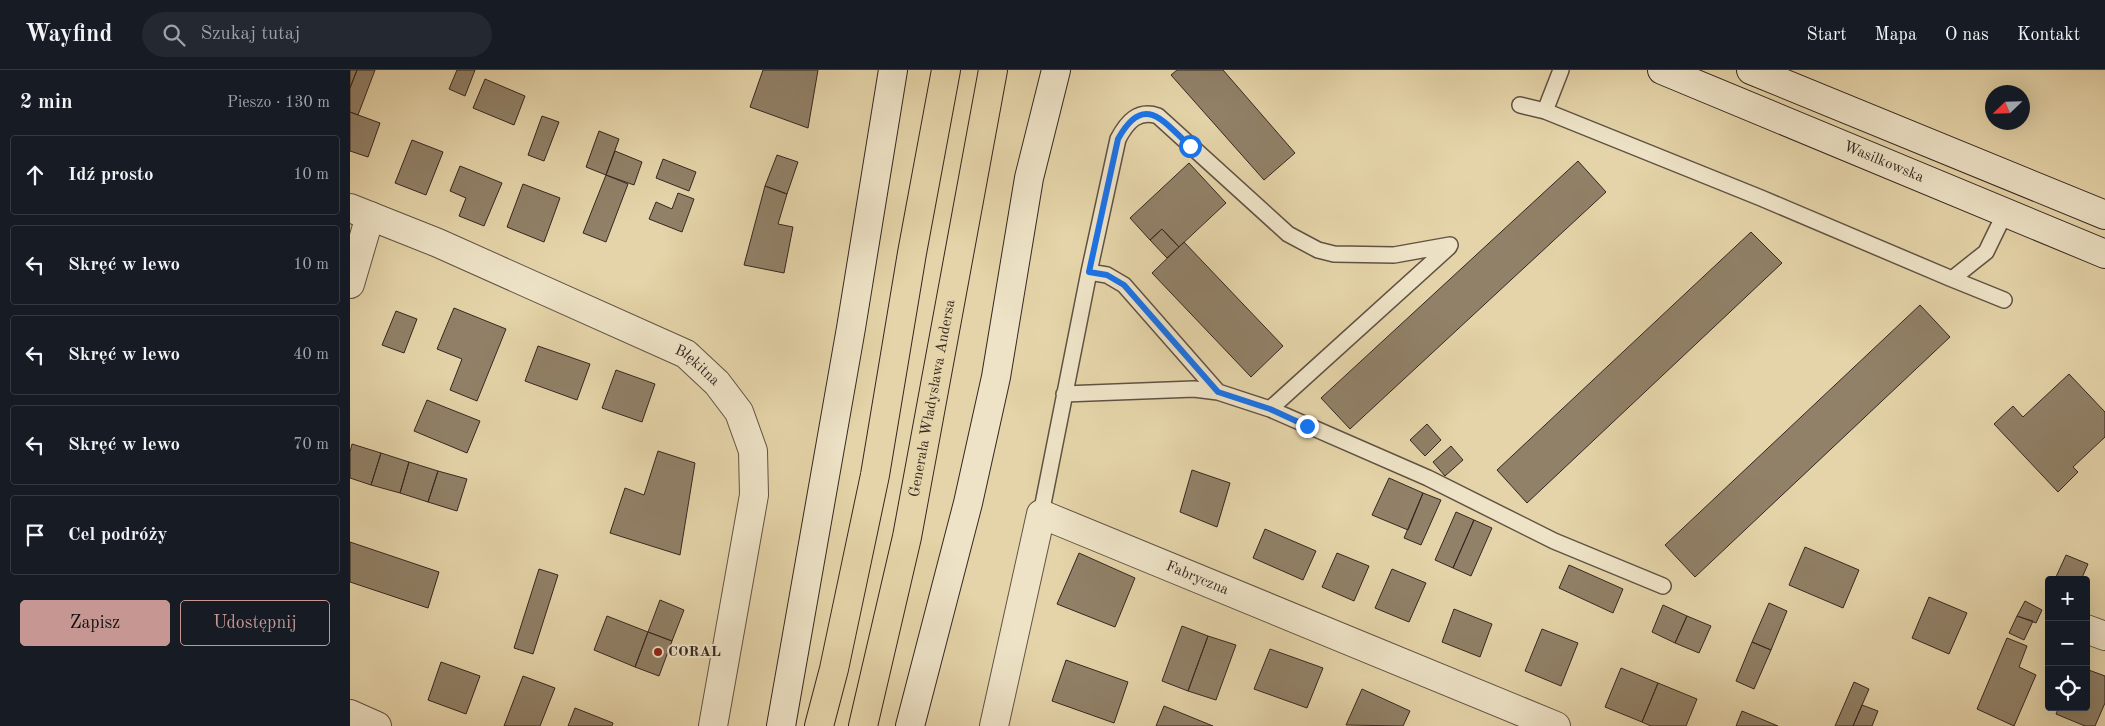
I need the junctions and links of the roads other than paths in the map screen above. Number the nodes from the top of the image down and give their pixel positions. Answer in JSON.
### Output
{"nodes":[{"id":1,"x":893,"y":70,"type":"edge"},
{"id":2,"x":946,"y":70,"type":"edge"},
{"id":3,"x":993,"y":70,"type":"edge"},
{"id":4,"x":1056,"y":70,"type":"edge"},
{"id":5,"x":1562,"y":70,"type":"edge"},
{"id":6,"x":1662,"y":70,"type":"edge"},
{"id":7,"x":1751,"y":70,"type":"edge"},
{"id":8,"x":1520,"y":105,"type":"dead end"},
{"id":9,"x":1545,"y":111,"type":"junction"},
{"id":10,"x":360,"y":212,"type":"edge"},
{"id":11,"x":2005,"y":213,"type":"junction"},
{"id":12,"x":2105,"y":215,"type":"edge"},
{"id":13,"x":2105,"y":254,"type":"edge"},
{"id":14,"x":1089,"y":272,"type":"junction"},
{"id":15,"x":1952,"y":279,"type":"junction"},
{"id":16,"x":350,"y":284,"type":"edge"},
{"id":17,"x":2004,"y":300,"type":"dead end"},
{"id":18,"x":1218,"y":392,"type":"junction"},
{"id":19,"x":1064,"y":394,"type":"junction"},
{"id":20,"x":1270,"y":409,"type":"junction"},
{"id":21,"x":1041,"y":514,"type":"junction"},
{"id":22,"x":1663,"y":586,"type":"dead end"},
{"id":23,"x":2090,"y":630,"type":"edge"},
{"id":24,"x":2105,"y":636,"type":"edge"},
{"id":25,"x":350,"y":714,"type":"edge"},
{"id":26,"x":377,"y":726,"type":"edge"},
{"id":27,"x":713,"y":726,"type":"edge"},
{"id":28,"x":781,"y":726,"type":"edge"},
{"id":29,"x":819,"y":726,"type":"edge"},
{"id":30,"x":863,"y":726,"type":"edge"},
{"id":31,"x":910,"y":726,"type":"edge"},
{"id":32,"x":994,"y":726,"type":"edge"},
{"id":33,"x":1556,"y":726,"type":"edge"}],
"edges":[{"from":1,"to":28,"type":"main road"},
{"from":2,"to":29,"type":"highway"},
{"from":3,"to":30,"type":"highway","name":"Generała Władysława Andersa"},
{"from":4,"to":31,"type":"main road"},
{"from":5,"to":9,"type":"lane"},
{"from":6,"to":11,"type":"main road","name":"Wasilkowska"},
{"from":7,"to":12,"type":"main road"},
{"from":8,"to":9,"type":"lane"},
{"from":9,"to":15,"type":"lane"},
{"from":10,"to":16,"type":"main road"},
{"from":10,"to":27,"type":"main road","name":"Błękitna"},
{"from":11,"to":13,"type":"main road","name":"Wasilkowska"},
{"from":11,"to":15,"type":"lane"},
{"from":14,"to":18,"type":"lane"},
{"from":14,"to":19,"type":"lane"},
{"from":14,"to":20,"type":"lane"},
{"from":15,"to":17,"type":"lane"},
{"from":18,"to":19,"type":"lane"},
{"from":18,"to":20,"type":"lane"},
{"from":19,"to":21,"type":"lane"},
{"from":20,"to":22,"type":"lane"},
{"from":21,"to":32,"type":"main road"},
{"from":21,"to":33,"type":"main road","name":"Fabryczna"},
{"from":23,"to":24,"type":"main road"},
{"from":25,"to":26,"type":"main road"}]}
